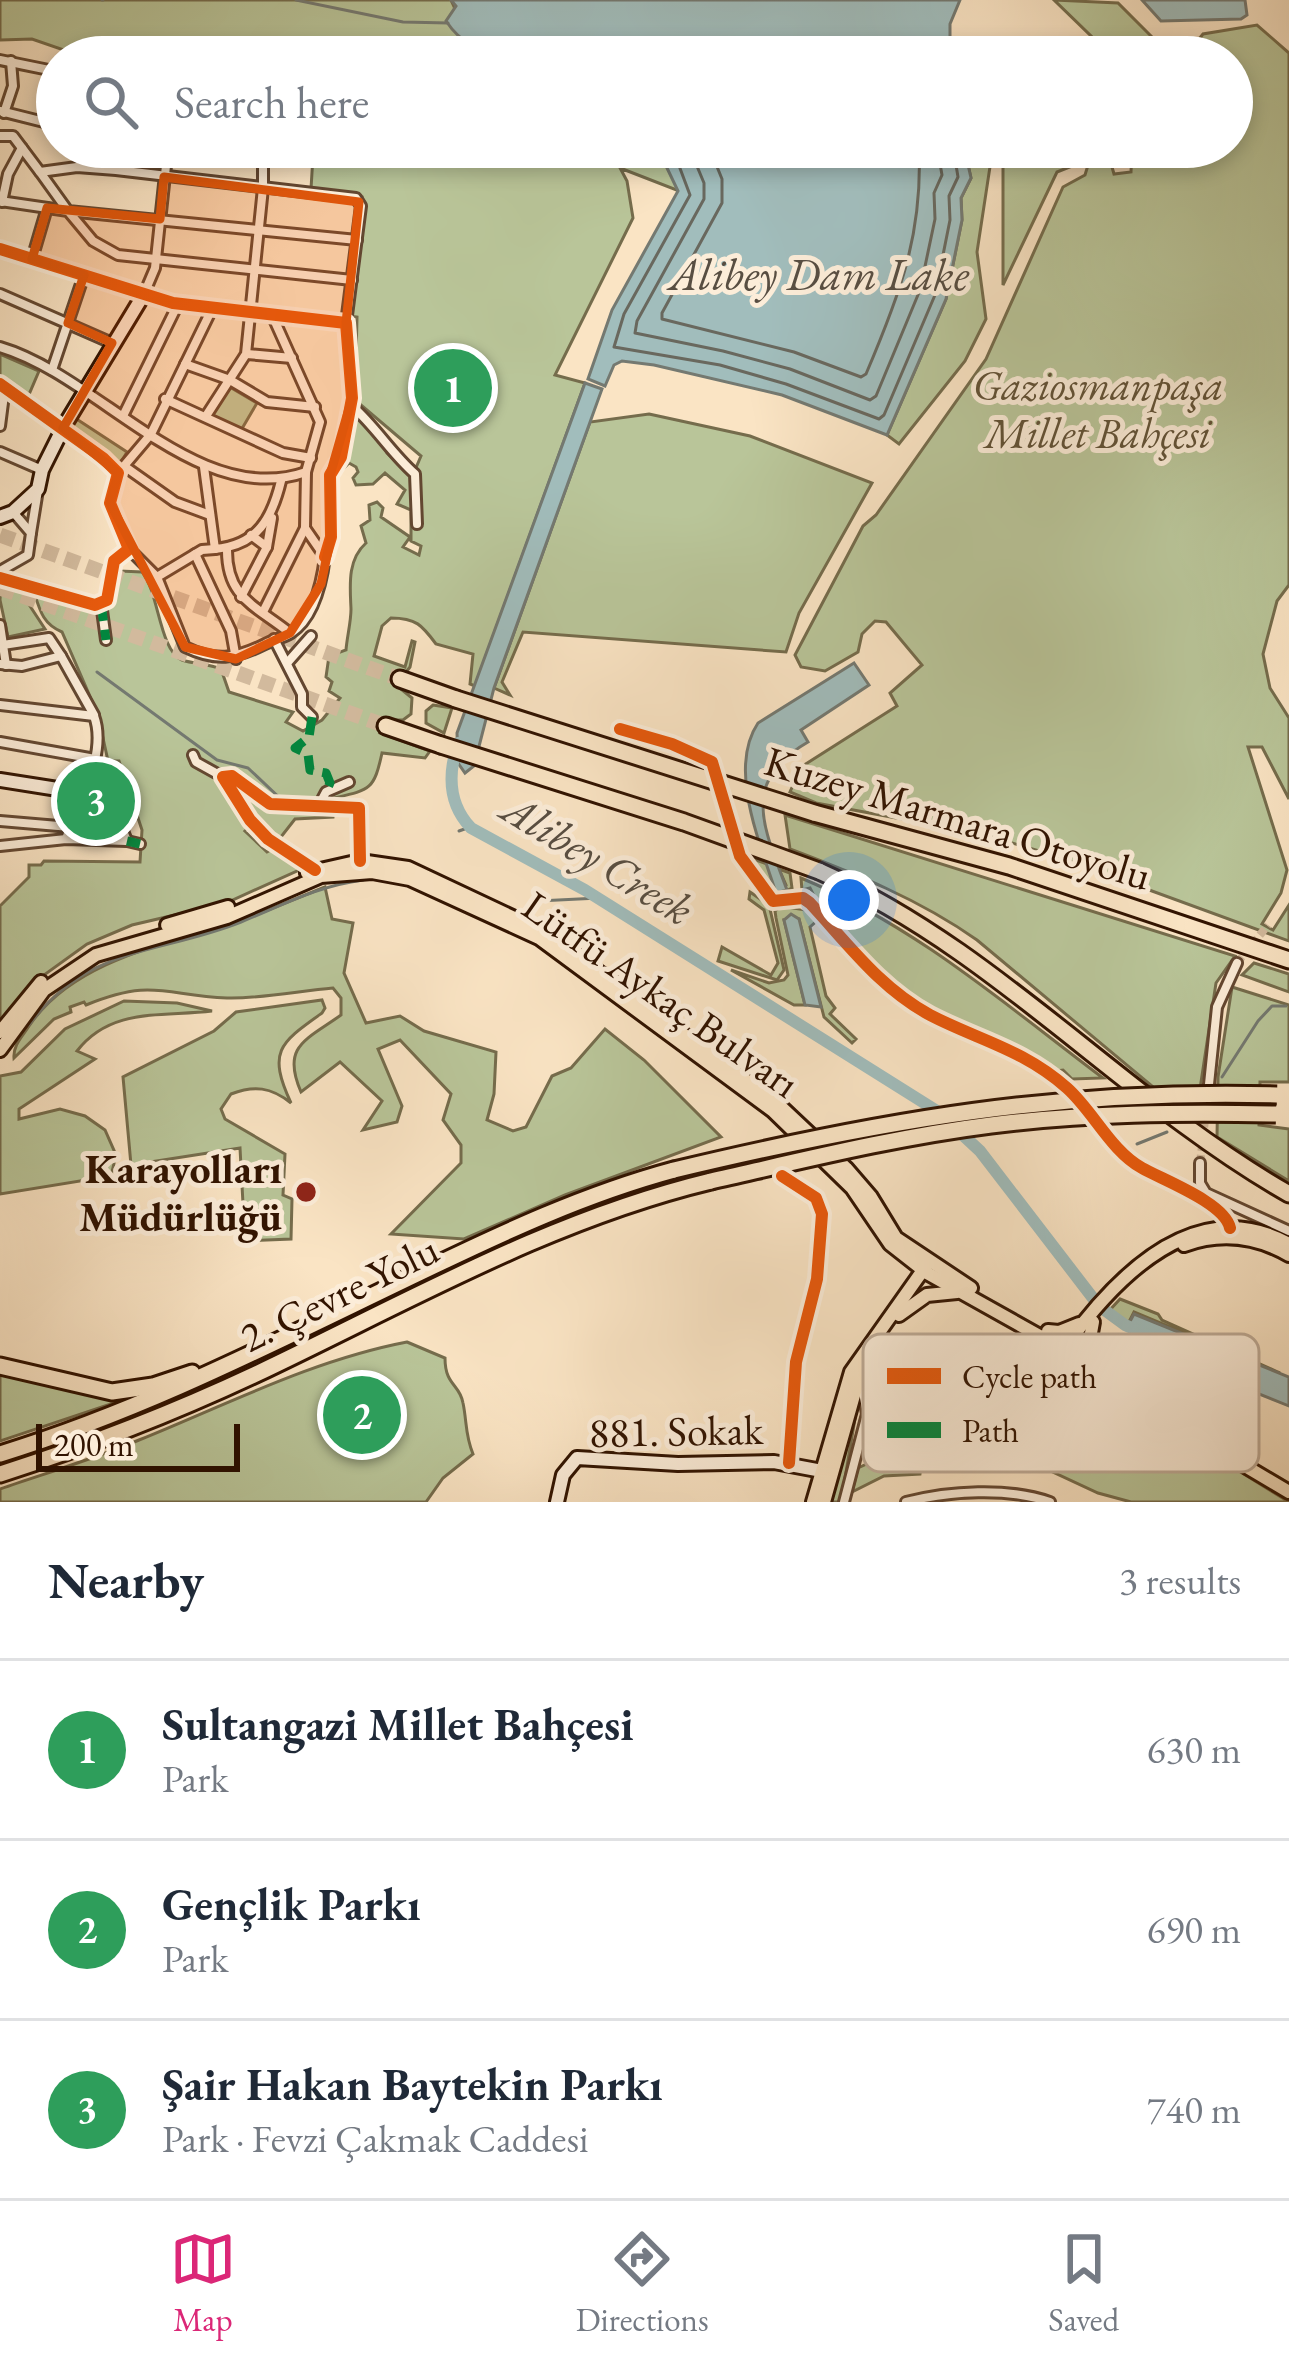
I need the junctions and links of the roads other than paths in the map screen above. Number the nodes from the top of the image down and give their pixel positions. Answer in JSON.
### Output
{"nodes":[{"id":1,"x":5,"y":60,"type":"edge"},
{"id":2,"x":36,"y":67,"type":"edge"},
{"id":3,"x":2,"y":112,"type":"edge"},
{"id":4,"x":19,"y":118,"type":"junction"},
{"id":5,"x":36,"y":121,"type":"edge"},
{"id":6,"x":0,"y":136,"type":"edge"},
{"id":7,"x":13,"y":136,"type":"junction"},
{"id":8,"x":22,"y":148,"type":"junction"},
{"id":9,"x":36,"y":167,"type":"edge"},
{"id":10,"x":37,"y":168,"type":"edge"},
{"id":11,"x":70,"y":168,"type":"edge"},
{"id":12,"x":86,"y":168,"type":"edge"},
{"id":13,"x":165,"y":168,"type":"edge"},
{"id":14,"x":262,"y":168,"type":"edge"},
{"id":15,"x":40,"y":172,"type":"junction"},
{"id":16,"x":164,"y":177,"type":"junction"},
{"id":17,"x":262,"y":188,"type":"junction"},
{"id":18,"x":1,"y":201,"type":"edge"},
{"id":19,"x":47,"y":208,"type":"junction"},
{"id":20,"x":68,"y":211,"type":"junction"},
{"id":21,"x":160,"y":219,"type":"junction"},
{"id":22,"x":258,"y":228,"type":"junction"},
{"id":23,"x":357,"y":240,"type":"junction"},
{"id":24,"x":0,"y":249,"type":"edge"},
{"id":25,"x":32,"y":259,"type":"junction"},
{"id":26,"x":155,"y":259,"type":"junction"},
{"id":27,"x":254,"y":268,"type":"junction"},
{"id":28,"x":84,"y":275,"type":"junction"},
{"id":29,"x":352,"y":280,"type":"junction"},
{"id":30,"x":0,"y":294,"type":"edge"},
{"id":31,"x":144,"y":294,"type":"junction"},
{"id":32,"x":178,"y":303,"type":"junction"},
{"id":33,"x":213,"y":307,"type":"junction"},
{"id":34,"x":250,"y":310,"type":"junction"},
{"id":35,"x":272,"y":314,"type":"junction"},
{"id":36,"x":68,"y":323,"type":"junction"},
{"id":37,"x":346,"y":323,"type":"junction"},
{"id":38,"x":112,"y":343,"type":"junction"},
{"id":39,"x":0,"y":347,"type":"edge"},
{"id":40,"x":246,"y":354,"type":"junction"},
{"id":41,"x":293,"y":358,"type":"junction"},
{"id":42,"x":185,"y":364,"type":"junction"},
{"id":43,"x":51,"y":371,"type":"junction"},
{"id":44,"x":230,"y":380,"type":"junction"},
{"id":45,"x":2,"y":386,"type":"edge"},
{"id":46,"x":84,"y":391,"type":"junction"},
{"id":47,"x":165,"y":399,"type":"junction"},
{"id":48,"x":352,"y":402,"type":"junction"},
{"id":49,"x":316,"y":407,"type":"junction"},
{"id":50,"x":123,"y":416,"type":"junction"},
{"id":51,"x":206,"y":416,"type":"junction"},
{"id":52,"x":0,"y":426,"type":"edge"},
{"id":53,"x":63,"y":428,"type":"junction"},
{"id":54,"x":151,"y":434,"type":"junction"},
{"id":55,"x":0,"y":452,"type":"edge"},
{"id":56,"x":311,"y":458,"type":"junction"},
{"id":57,"x":204,"y":467,"type":"junction"},
{"id":58,"x":121,"y":469,"type":"junction"},
{"id":59,"x":42,"y":470,"type":"junction"},
{"id":60,"x":306,"y":472,"type":"junction"},
{"id":61,"x":281,"y":481,"type":"junction"},
{"id":62,"x":38,"y":489,"type":"junction"},
{"id":63,"x":210,"y":514,"type":"junction"},
{"id":64,"x":6,"y":515,"type":"edge"},
{"id":65,"x":272,"y":518,"type":"junction"},
{"id":66,"x":417,"y":524,"type":"dead end"},
{"id":67,"x":305,"y":528,"type":"junction"},
{"id":68,"x":31,"y":533,"type":"junction"},
{"id":69,"x":251,"y":535,"type":"junction"},
{"id":70,"x":267,"y":547,"type":"junction"},
{"id":71,"x":227,"y":548,"type":"junction"},
{"id":72,"x":129,"y":549,"type":"junction"},
{"id":73,"x":215,"y":549,"type":"junction"},
{"id":74,"x":195,"y":554,"type":"junction"},
{"id":75,"x":326,"y":557,"type":"junction"},
{"id":76,"x":0,"y":575,"type":"edge"},
{"id":77,"x":157,"y":577,"type":"junction"},
{"id":78,"x":241,"y":597,"type":"junction"},
{"id":79,"x":100,"y":602,"type":"junction"},
{"id":80,"x":263,"y":612,"type":"junction"},
{"id":81,"x":0,"y":625,"type":"edge"},
{"id":82,"x":290,"y":633,"type":"junction"},
{"id":83,"x":311,"y":637,"type":"dead end"},
{"id":84,"x":274,"y":639,"type":"junction"},
{"id":85,"x":106,"y":640,"type":"dead end"},
{"id":86,"x":3,"y":645,"type":"junction"},
{"id":87,"x":61,"y":656,"type":"junction"},
{"id":88,"x":236,"y":659,"type":"junction"},
{"id":89,"x":288,"y":662,"type":"junction"},
{"id":90,"x":3,"y":664,"type":"edge"},
{"id":91,"x":400,"y":680,"type":"tunnel mouth"},
{"id":92,"x":0,"y":705,"type":"edge"},
{"id":93,"x":94,"y":716,"type":"junction"},
{"id":94,"x":312,"y":717,"type":"dead end"},
{"id":95,"x":386,"y":726,"type":"tunnel mouth"},
{"id":96,"x":620,"y":728,"type":"dead end"},
{"id":97,"x":0,"y":742,"type":"edge"},
{"id":98,"x":193,"y":755,"type":"dead end"},
{"id":99,"x":94,"y":759,"type":"junction"},
{"id":100,"x":223,"y":777,"type":"junction"},
{"id":101,"x":0,"y":780,"type":"edge"},
{"id":102,"x":349,"y":782,"type":"dead end"},
{"id":103,"x":83,"y":793,"type":"junction"},
{"id":104,"x":318,"y":807,"type":"junction"},
{"id":105,"x":0,"y":821,"type":"edge"},
{"id":106,"x":70,"y":827,"type":"junction"},
{"id":107,"x":66,"y":839,"type":"junction"},
{"id":108,"x":128,"y":841,"type":"junction"},
{"id":109,"x":140,"y":844,"type":"dead end"},
{"id":110,"x":0,"y":846,"type":"edge"},
{"id":111,"x":360,"y":867,"type":"junction"},
{"id":112,"x":315,"y":870,"type":"junction"},
{"id":113,"x":1289,"y":960,"type":"edge"},
{"id":114,"x":1238,"y":963,"type":"tunnel mouth"},
{"id":115,"x":0,"y":1032,"type":"edge"},
{"id":116,"x":0,"y":1050,"type":"edge"},
{"id":117,"x":1283,"y":1095,"type":"edge"},
{"id":118,"x":1282,"y":1114,"type":"edge"},
{"id":119,"x":1205,"y":1120,"type":"tunnel mouth"},
{"id":120,"x":1200,"y":1163,"type":"tunnel mouth"},
{"id":121,"x":782,"y":1175,"type":"dead end"},
{"id":122,"x":1201,"y":1187,"type":"junction"},
{"id":123,"x":1289,"y":1194,"type":"edge"},
{"id":124,"x":1193,"y":1196,"type":"junction"},
{"id":125,"x":1230,"y":1228,"type":"junction"},
{"id":126,"x":1289,"y":1231,"type":"edge"},
{"id":127,"x":890,"y":1244,"type":"junction"},
{"id":128,"x":1289,"y":1244,"type":"edge"},
{"id":129,"x":1289,"y":1255,"type":"edge"},
{"id":130,"x":928,"y":1268,"type":"junction"},
{"id":131,"x":907,"y":1292,"type":"junction"},
{"id":132,"x":962,"y":1292,"type":"junction"},
{"id":133,"x":1113,"y":1293,"type":"junction"},
{"id":134,"x":899,"y":1315,"type":"junction"},
{"id":135,"x":1092,"y":1320,"type":"junction"},
{"id":136,"x":301,"y":1330,"type":"junction"},
{"id":137,"x":876,"y":1334,"type":"edge"},
{"id":138,"x":886,"y":1334,"type":"edge"},
{"id":139,"x":1046,"y":1334,"type":"junction"},
{"id":140,"x":1081,"y":1334,"type":"edge"},
{"id":141,"x":1090,"y":1334,"type":"edge"},
{"id":142,"x":863,"y":1351,"type":"edge"},
{"id":143,"x":0,"y":1366,"type":"edge"},
{"id":144,"x":863,"y":1368,"type":"edge"},
{"id":145,"x":852,"y":1385,"type":"junction"},
{"id":146,"x":863,"y":1392,"type":"edge"},
{"id":147,"x":863,"y":1429,"type":"edge"},
{"id":148,"x":0,"y":1454,"type":"edge"},
{"id":149,"x":789,"y":1463,"type":"junction"},
{"id":150,"x":1259,"y":1468,"type":"edge"},
{"id":151,"x":1259,"y":1471,"type":"edge"},
{"id":152,"x":827,"y":1472,"type":"junction"},
{"id":153,"x":0,"y":1474,"type":"edge"},
{"id":154,"x":1289,"y":1488,"type":"edge"},
{"id":155,"x":1003,"y":1494,"type":"junction"},
{"id":156,"x":932,"y":1500,"type":"edge"},
{"id":157,"x":556,"y":1502,"type":"edge"},
{"id":158,"x":813,"y":1502,"type":"edge"},
{"id":159,"x":824,"y":1502,"type":"edge"},
{"id":160,"x":844,"y":1502,"type":"edge"},
{"id":161,"x":906,"y":1502,"type":"edge"},
{"id":162,"x":992,"y":1502,"type":"edge"},
{"id":163,"x":1050,"y":1502,"type":"edge"}],
"edges":[{"from":1,"to":2,"type":"street"},
{"from":1,"to":3,"type":"street"},
{"from":3,"to":4,"type":"street"},
{"from":4,"to":5,"type":"street"},
{"from":4,"to":7,"type":"street"},
{"from":6,"to":7,"type":"street"},
{"from":7,"to":8,"type":"street"},
{"from":8,"to":9,"type":"street"},
{"from":8,"to":18,"type":"street"},
{"from":10,"to":15,"type":"street"},
{"from":11,"to":15,"type":"street"},
{"from":12,"to":16,"type":"street"},
{"from":13,"to":16,"type":"street"},
{"from":14,"to":17,"type":"street"},
{"from":15,"to":20,"type":"street"},
{"from":16,"to":17,"type":"street"},
{"from":16,"to":21,"type":"street"},
{"from":17,"to":22,"type":"street"},
{"from":17,"to":23,"type":"street"},
{"from":18,"to":19,"type":"street"},
{"from":19,"to":20,"type":"street"},
{"from":19,"to":25,"type":"street"},
{"from":20,"to":21,"type":"street"},
{"from":20,"to":26,"type":"street"},
{"from":21,"to":22,"type":"street"},
{"from":21,"to":26,"type":"street"},
{"from":22,"to":23,"type":"street"},
{"from":22,"to":27,"type":"street"},
{"from":23,"to":29,"type":"street"},
{"from":24,"to":25,"type":"street"},
{"from":25,"to":28,"type":"street"},
{"from":26,"to":27,"type":"street"},
{"from":26,"to":31,"type":"street"},
{"from":27,"to":29,"type":"street"},
{"from":27,"to":34,"type":"street"},
{"from":28,"to":31,"type":"street"},
{"from":28,"to":36,"type":"street"},
{"from":29,"to":37,"type":"street"},
{"from":30,"to":36,"type":"street"},
{"from":31,"to":32,"type":"street"},
{"from":31,"to":38,"type":"street"},
{"from":32,"to":33,"type":"street"},
{"from":32,"to":50,"type":"street"},
{"from":33,"to":34,"type":"street"},
{"from":33,"to":42,"type":"street"},
{"from":34,"to":35,"type":"street"},
{"from":34,"to":40,"type":"street"},
{"from":35,"to":37,"type":"street"},
{"from":35,"to":41,"type":"street"},
{"from":36,"to":38,"type":"street"},
{"from":36,"to":43,"type":"street"},
{"from":37,"to":48,"type":"street"},
{"from":38,"to":46,"type":"street"},
{"from":39,"to":43,"type":"street"},
{"from":40,"to":41,"type":"street"},
{"from":40,"to":44,"type":"street"},
{"from":41,"to":49,"type":"street"},
{"from":42,"to":44,"type":"street"},
{"from":42,"to":47,"type":"street"},
{"from":43,"to":46,"type":"street"},
{"from":44,"to":49,"type":"street"},
{"from":44,"to":51,"type":"street"},
{"from":45,"to":52,"type":"street"},
{"from":45,"to":53,"type":"street"},
{"from":46,"to":50,"type":"street"},
{"from":46,"to":53,"type":"street"},
{"from":47,"to":51,"type":"street"},
{"from":47,"to":54,"type":"street"},
{"from":48,"to":66,"type":"street"},
{"from":48,"to":75,"type":"street"},
{"from":49,"to":56,"type":"street"},
{"from":50,"to":54,"type":"street"},
{"from":51,"to":56,"type":"street"},
{"from":53,"to":58,"type":"street"},
{"from":53,"to":59,"type":"street"},
{"from":54,"to":57,"type":"street"},
{"from":54,"to":58,"type":"street"},
{"from":55,"to":59,"type":"street"},
{"from":56,"to":60,"type":"street"},
{"from":57,"to":61,"type":"street"},
{"from":57,"to":63,"type":"street"},
{"from":58,"to":63,"type":"street"},
{"from":58,"to":72,"type":"street"},
{"from":59,"to":62,"type":"street"},
{"from":60,"to":61,"type":"street"},
{"from":60,"to":67,"type":"street"},
{"from":61,"to":65,"type":"street"},
{"from":62,"to":64,"type":"street"},
{"from":62,"to":68,"type":"street"},
{"from":63,"to":73,"type":"street"},
{"from":64,"to":68,"type":"street"},
{"from":65,"to":69,"type":"street"},
{"from":65,"to":70,"type":"street"},
{"from":67,"to":75,"type":"street"},
{"from":67,"to":80,"type":"street"},
{"from":68,"to":76,"type":"street"},
{"from":69,"to":70,"type":"street"},
{"from":69,"to":71,"type":"street"},
{"from":70,"to":78,"type":"street"},
{"from":71,"to":73,"type":"street"},
{"from":71,"to":78,"type":"street"},
{"from":72,"to":77,"type":"street"},
{"from":72,"to":79,"type":"street"},
{"from":73,"to":74,"type":"street"},
{"from":74,"to":77,"type":"street"},
{"from":74,"to":88,"type":"street"},
{"from":75,"to":82,"type":"street"},
{"from":76,"to":79,"type":"street"},
{"from":77,"to":88,"type":"street"},
{"from":78,"to":80,"type":"street"},
{"from":79,"to":85,"type":"street"},
{"from":80,"to":82,"type":"street"},
{"from":81,"to":86,"type":"street"},
{"from":82,"to":84,"type":"street"},
{"from":83,"to":89,"type":"street"},
{"from":84,"to":88,"type":"street"},
{"from":84,"to":89,"type":"street"},
{"from":86,"to":87,"type":"street"},
{"from":86,"to":90,"type":"street"},
{"from":87,"to":90,"type":"street"},
{"from":87,"to":93,"type":"street"},
{"from":89,"to":94,"type":"street"},
{"from":91,"to":113,"type":"highway","name":"Kuzey Marmara Otoyolu","bridge":true},
{"from":92,"to":93,"type":"street"},
{"from":93,"to":99,"type":"street"},
{"from":95,"to":123,"type":"highway","name":"Kuzey Marmara Otoyolu","bridge":true},
{"from":96,"to":124,"type":"street"},
{"from":97,"to":99,"type":"street"},
{"from":98,"to":100,"type":"street"},
{"from":99,"to":103,"type":"street"},
{"from":99,"to":108,"type":"street"},
{"from":100,"to":104,"type":"street"},
{"from":100,"to":112,"type":"street"},
{"from":101,"to":103,"type":"street"},
{"from":102,"to":104,"type":"street"},
{"from":103,"to":106,"type":"street"},
{"from":104,"to":111,"type":"street"},
{"from":105,"to":106,"type":"street"},
{"from":106,"to":107,"type":"street"},
{"from":107,"to":108,"type":"street"},
{"from":107,"to":110,"type":"street"},
{"from":108,"to":109,"type":"street"},
{"from":111,"to":112,"type":"main road","name":"Lütfü Aykaç Bulvarı"},
{"from":111,"to":116,"type":"main road","name":"Lütfü Aykaç Bulvarı"},
{"from":111,"to":127,"type":"main road","name":"Lütfü Aykaç Bulvarı"},
{"from":111,"to":130,"type":"main road","name":"Lütfü Aykaç Bulvarı"},
{"from":112,"to":115,"type":"main road","name":"Lütfü Aykaç Bulvarı"},
{"from":114,"to":119,"type":"street"},
{"from":117,"to":136,"type":"highway","name":"2. Çevre Yolu","bridge":true},
{"from":118,"to":153,"type":"highway","name":"2. Çevre Yolu","bridge":true},
{"from":120,"to":122,"type":"street"},
{"from":121,"to":149,"type":"street"},
{"from":122,"to":124,"type":"street"},
{"from":122,"to":126,"type":"street"},
{"from":124,"to":125,"type":"street"},
{"from":125,"to":128,"type":"main road"},
{"from":125,"to":133,"type":"main road"},
{"from":127,"to":130,"type":"main road","name":"Lütfü Aykaç Bulvarı"},
{"from":127,"to":131,"type":"main road"},
{"from":129,"to":133,"type":"main road"},
{"from":130,"to":131,"type":"main road"},
{"from":130,"to":132,"type":"main road"},
{"from":130,"to":134,"type":"main road"},
{"from":130,"to":139,"type":"main road"},
{"from":131,"to":137,"type":"main road"},
{"from":132,"to":134,"type":"main road"},
{"from":132,"to":139,"type":"main road"},
{"from":133,"to":135,"type":"main road"},
{"from":134,"to":138,"type":"main road"},
{"from":135,"to":139,"type":"main road"},
{"from":135,"to":140,"type":"main road"},
{"from":135,"to":141,"type":"main road"},
{"from":136,"to":143,"type":"highway"},
{"from":136,"to":148,"type":"highway","name":"2. Çevre Yolu"},
{"from":142,"to":145,"type":"main road"},
{"from":144,"to":145,"type":"main road"},
{"from":145,"to":146,"type":"street"},
{"from":145,"to":152,"type":"main road"},
{"from":147,"to":160,"type":"street"},
{"from":149,"to":152,"type":"street","name":"881. Sokak"},
{"from":149,"to":157,"type":"street","name":"881. Sokak"},
{"from":150,"to":154,"type":"main road"},
{"from":151,"to":154,"type":"main road"},
{"from":152,"to":158,"type":"main road"},
{"from":152,"to":159,"type":"main road"},
{"from":155,"to":156,"type":"street"},
{"from":155,"to":162,"type":"street"},
{"from":155,"to":163,"type":"street"},
{"from":156,"to":161,"type":"street"}]}
